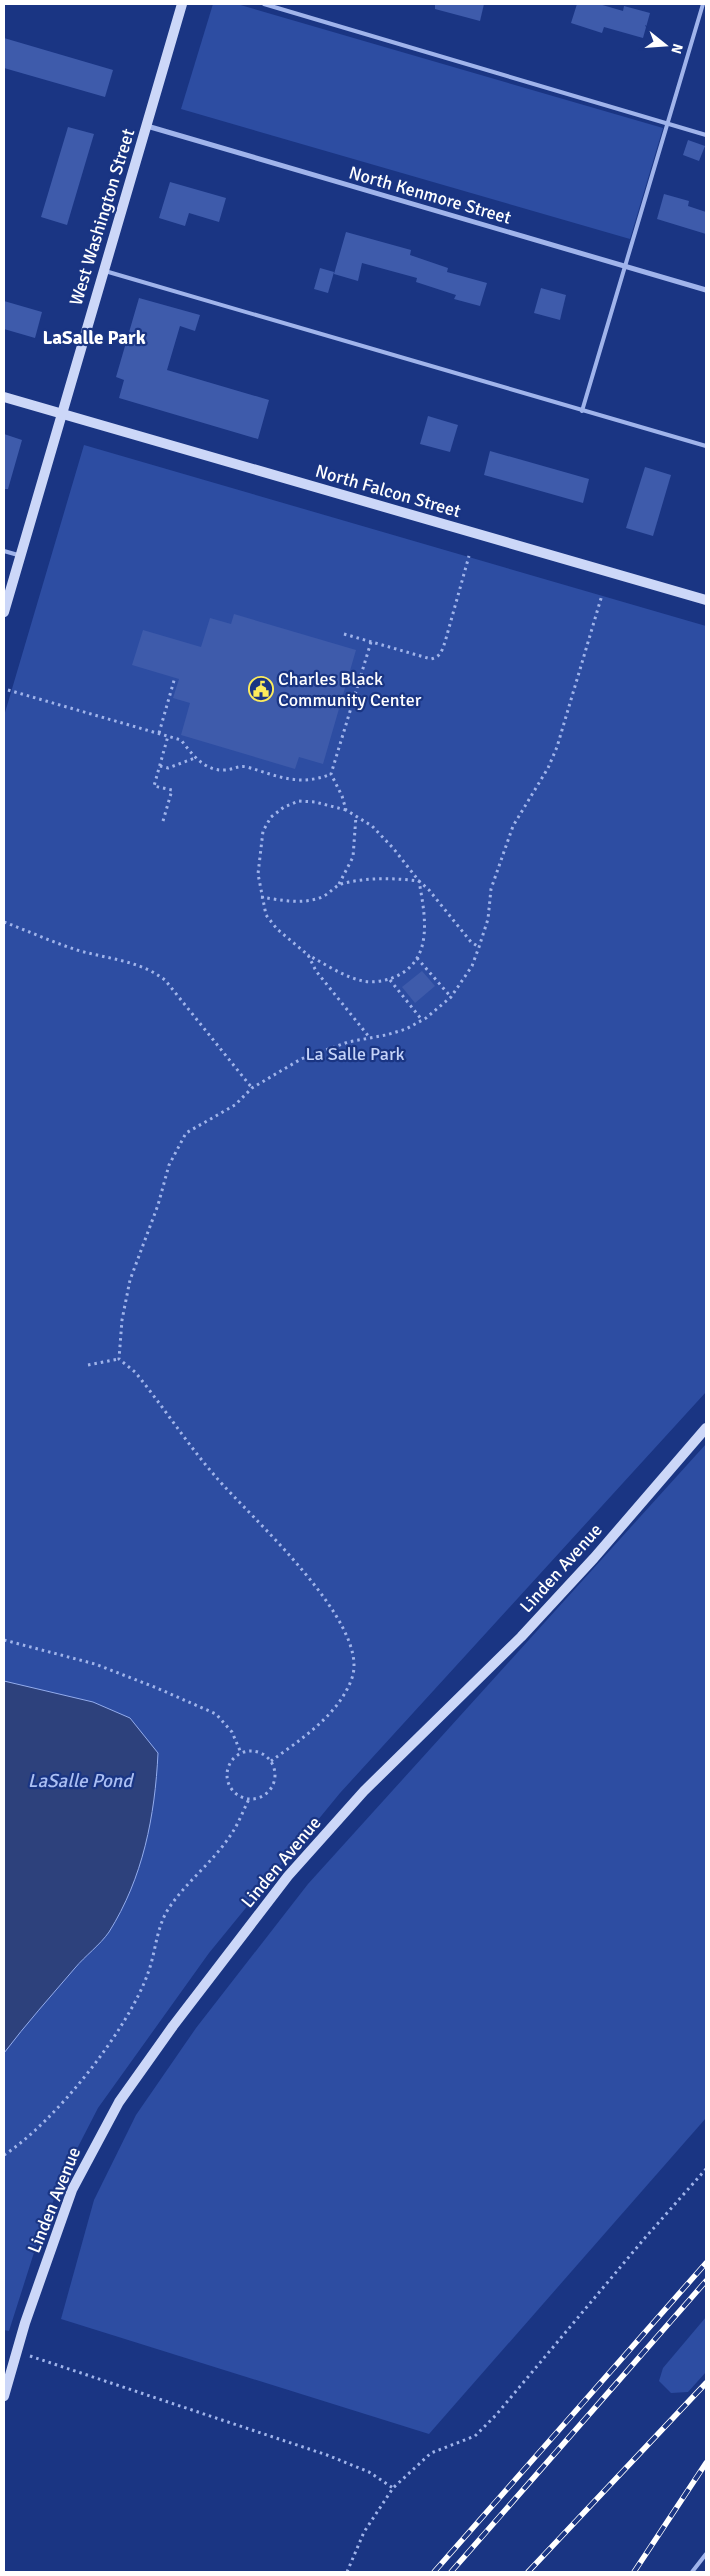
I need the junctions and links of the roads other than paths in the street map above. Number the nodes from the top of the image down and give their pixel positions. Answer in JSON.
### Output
{"nodes":[{"id":1,"x":182,"y":4,"type":"edge"},
{"id":2,"x":264,"y":4,"type":"edge"},
{"id":3,"x":703,"y":4,"type":"edge"},
{"id":4,"x":668,"y":124,"type":"junction"},
{"id":5,"x":146,"y":126,"type":"junction"},
{"id":6,"x":706,"y":134,"type":"edge"},
{"id":7,"x":626,"y":267,"type":"junction"},
{"id":8,"x":103,"y":270,"type":"junction"},
{"id":9,"x":706,"y":290,"type":"edge"},
{"id":10,"x":4,"y":397,"type":"edge"},
{"id":11,"x":582,"y":411,"type":"junction"},
{"id":12,"x":61,"y":414,"type":"junction"},
{"id":13,"x":706,"y":446,"type":"edge"},
{"id":14,"x":4,"y":551,"type":"edge"},
{"id":15,"x":20,"y":555,"type":"junction"},
{"id":16,"x":706,"y":600,"type":"edge"},
{"id":17,"x":4,"y":612,"type":"edge"},
{"id":18,"x":706,"y":1428,"type":"edge"},
{"id":19,"x":4,"y":2396,"type":"edge"},
{"id":20,"x":706,"y":2554,"type":"edge"},
{"id":21,"x":692,"y":2572,"type":"edge"}],
"edges":[{"from":1,"to":5,"type":"street","name":"West Washington Street"},
{"from":2,"to":4,"type":"lane"},
{"from":3,"to":4,"type":"lane"},
{"from":4,"to":6,"type":"lane"},
{"from":4,"to":7,"type":"lane"},
{"from":5,"to":7,"type":"street","name":"North Kenmore Street"},
{"from":5,"to":8,"type":"street","name":"West Washington Street"},
{"from":7,"to":9,"type":"street","name":"North Kenmore Street"},
{"from":7,"to":11,"type":"lane"},
{"from":8,"to":11,"type":"lane"},
{"from":8,"to":12,"type":"street","name":"West Washington Street"},
{"from":10,"to":12,"type":"street","name":"North Falcon Street"},
{"from":11,"to":13,"type":"lane"},
{"from":12,"to":15,"type":"street","name":"West Washington Street"},
{"from":12,"to":16,"type":"street","name":"North Falcon Street"},
{"from":14,"to":15,"type":"lane"},
{"from":15,"to":17,"type":"street","name":"West Washington Street"},
{"from":18,"to":19,"type":"street","name":"Linden Avenue"},
{"from":20,"to":21,"type":"lane"}]}
